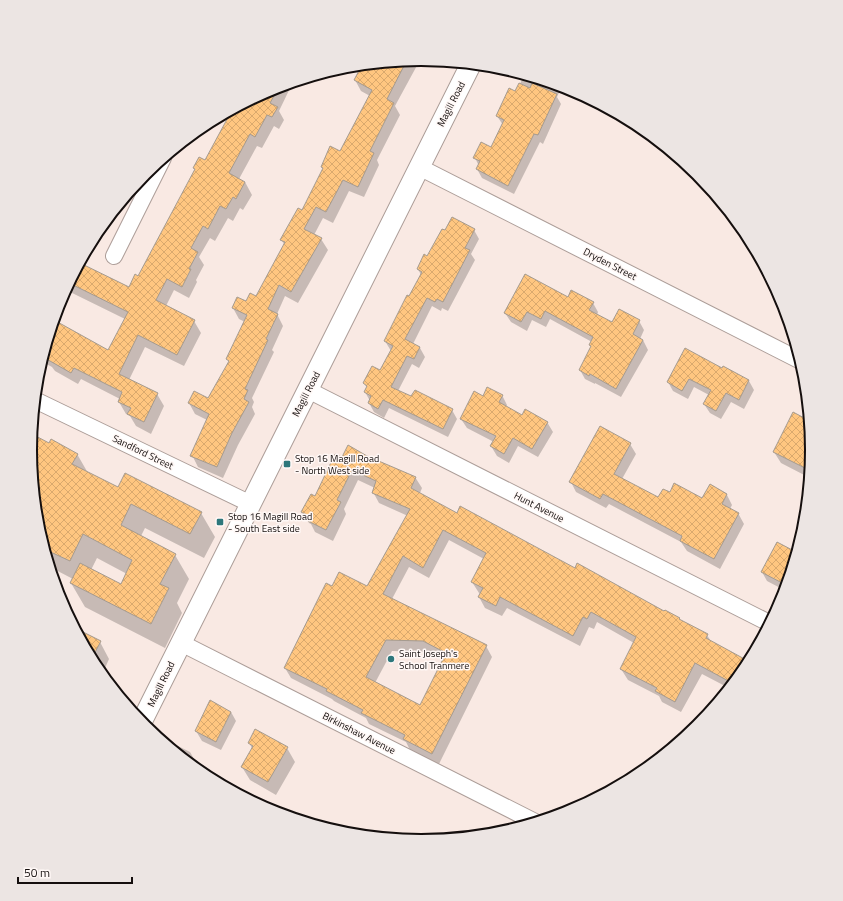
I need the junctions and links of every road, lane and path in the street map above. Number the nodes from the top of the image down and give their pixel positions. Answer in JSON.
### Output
{"nodes":[{"id":1,"x":469,"y":69,"type":"edge"},
{"id":2,"x":419,"y":167,"type":"junction"},
{"id":3,"x":155,"y":174,"type":"edge"},
{"id":4,"x":114,"y":256,"type":"dead end"},
{"id":5,"x":795,"y":358,"type":"edge"},
{"id":6,"x":308,"y":390,"type":"junction"},
{"id":7,"x":40,"y":402,"type":"edge"},
{"id":8,"x":251,"y":504,"type":"junction"},
{"id":9,"x":766,"y":621,"type":"edge"},
{"id":10,"x":181,"y":643,"type":"junction"},
{"id":11,"x":144,"y":716,"type":"edge"},
{"id":12,"x":530,"y":819,"type":"edge"}],
"edges":[{"from":1,"to":2,"type":"main road","name":"Magill Road"},
{"from":2,"to":5,"type":"street","name":"Dryden Street"},
{"from":2,"to":6,"type":"main road","name":"Magill Road"},
{"from":3,"to":4,"type":"street"},
{"from":6,"to":8,"type":"main road","name":"Magill Road"},
{"from":6,"to":9,"type":"street","name":"Hunt Avenue"},
{"from":7,"to":8,"type":"street","name":"Sandford Street"},
{"from":8,"to":10,"type":"main road","name":"Magill Road"},
{"from":10,"to":11,"type":"main road","name":"Magill Road"},
{"from":10,"to":12,"type":"street","name":"Birkinshaw Avenue"}]}
